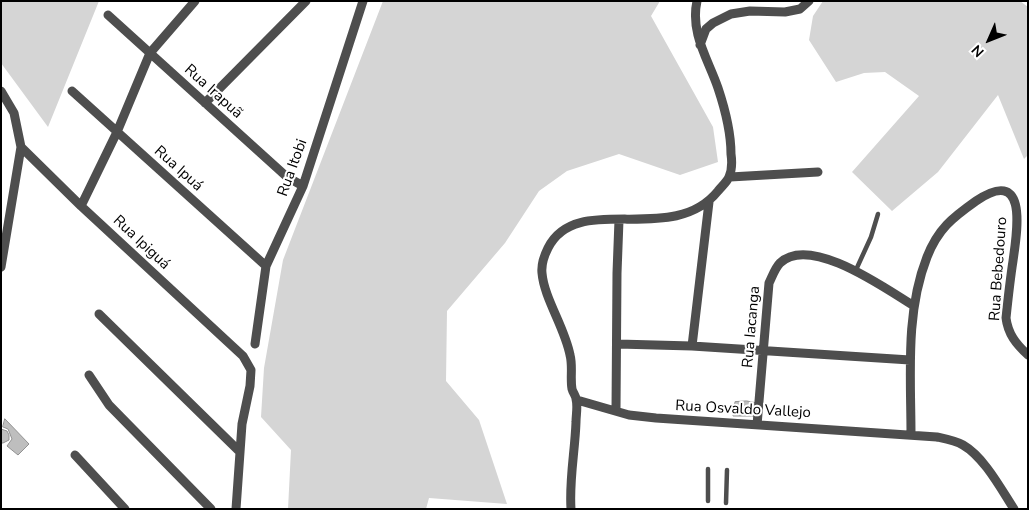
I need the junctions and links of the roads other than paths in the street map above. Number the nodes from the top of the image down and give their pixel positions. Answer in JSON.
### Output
{"nodes":[{"id":1,"x":195,"y":1,"type":"edge"},
{"id":2,"x":306,"y":1,"type":"edge"},
{"id":3,"x":363,"y":1,"type":"edge"},
{"id":4,"x":697,"y":1,"type":"edge"},
{"id":5,"x":810,"y":1,"type":"edge"},
{"id":6,"x":108,"y":14,"type":"dead end"},
{"id":7,"x":700,"y":46,"type":"junction"},
{"id":8,"x":150,"y":53,"type":"junction"},
{"id":9,"x":1,"y":91,"type":"edge"},
{"id":10,"x":72,"y":91,"type":"dead end"},
{"id":11,"x":205,"y":103,"type":"junction"},
{"id":12,"x":117,"y":132,"type":"junction"},
{"id":13,"x":21,"y":147,"type":"junction"},
{"id":14,"x":818,"y":172,"type":"dead end"},
{"id":15,"x":730,"y":176,"type":"junction"},
{"id":16,"x":303,"y":186,"type":"junction"},
{"id":17,"x":709,"y":202,"type":"junction"},
{"id":18,"x":81,"y":206,"type":"junction"},
{"id":19,"x":878,"y":214,"type":"dead end"},
{"id":20,"x":619,"y":220,"type":"junction"},
{"id":21,"x":266,"y":266,"type":"junction"},
{"id":22,"x":1,"y":267,"type":"edge"},
{"id":23,"x":855,"y":272,"type":"junction"},
{"id":24,"x":914,"y":306,"type":"junction"},
{"id":25,"x":99,"y":314,"type":"dead end"},
{"id":26,"x":255,"y":344,"type":"dead end"},
{"id":27,"x":618,"y":344,"type":"junction"},
{"id":28,"x":692,"y":346,"type":"junction"},
{"id":29,"x":764,"y":351,"type":"junction"},
{"id":30,"x":1028,"y":355,"type":"edge"},
{"id":31,"x":910,"y":360,"type":"junction"},
{"id":32,"x":89,"y":375,"type":"dead end"},
{"id":33,"x":576,"y":400,"type":"junction"},
{"id":34,"x":616,"y":410,"type":"junction"},
{"id":35,"x":757,"y":425,"type":"junction"},
{"id":36,"x":911,"y":434,"type":"junction"},
{"id":37,"x":240,"y":452,"type":"junction"},
{"id":38,"x":75,"y":455,"type":"dead end"},
{"id":39,"x":708,"y":469,"type":"dead end"},
{"id":40,"x":727,"y":470,"type":"dead end"},
{"id":41,"x":708,"y":501,"type":"dead end"},
{"id":42,"x":726,"y":503,"type":"dead end"},
{"id":43,"x":125,"y":509,"type":"edge"},
{"id":44,"x":211,"y":509,"type":"edge"},
{"id":45,"x":236,"y":509,"type":"edge"},
{"id":46,"x":571,"y":509,"type":"edge"},
{"id":47,"x":1014,"y":509,"type":"edge"}],
"edges":[{"from":1,"to":8,"type":"street"},
{"from":2,"to":11,"type":"street"},
{"from":3,"to":16,"type":"street","name":"Rua Itobi"},
{"from":4,"to":7,"type":"street"},
{"from":5,"to":7,"type":"street"},
{"from":6,"to":8,"type":"street","name":"Rua Irapuã"},
{"from":7,"to":15,"type":"street"},
{"from":8,"to":11,"type":"street","name":"Rua Irapuã"},
{"from":8,"to":12,"type":"street"},
{"from":9,"to":13,"type":"street"},
{"from":10,"to":12,"type":"street","name":"Rua Ipuá"},
{"from":11,"to":16,"type":"street","name":"Rua Irapuã"},
{"from":12,"to":18,"type":"street"},
{"from":12,"to":21,"type":"street","name":"Rua Ipuá"},
{"from":13,"to":18,"type":"street","name":"Rua Ipiguá"},
{"from":13,"to":22,"type":"street"},
{"from":14,"to":15,"type":"street"},
{"from":15,"to":17,"type":"street"},
{"from":16,"to":21,"type":"street","name":"Rua Itobi"},
{"from":17,"to":20,"type":"street"},
{"from":17,"to":28,"type":"street"},
{"from":18,"to":37,"type":"street","name":"Rua Ipiguá"},
{"from":19,"to":23,"type":"lane"},
{"from":20,"to":27,"type":"street"},
{"from":20,"to":33,"type":"street"},
{"from":21,"to":26,"type":"street","name":"Rua Itobi"},
{"from":23,"to":24,"type":"street","name":"Rua Iacanga"},
{"from":23,"to":29,"type":"street","name":"Rua Iacanga"},
{"from":24,"to":30,"type":"street","name":"Rua Bebedouro"},
{"from":24,"to":31,"type":"street"},
{"from":25,"to":37,"type":"street"},
{"from":27,"to":28,"type":"street"},
{"from":27,"to":34,"type":"street"},
{"from":28,"to":29,"type":"street"},
{"from":29,"to":31,"type":"street"},
{"from":29,"to":35,"type":"street","name":"Rua Iacanga"},
{"from":31,"to":36,"type":"street"},
{"from":32,"to":44,"type":"street"},
{"from":33,"to":34,"type":"street","name":"Rua Osvaldo Vallejo"},
{"from":33,"to":46,"type":"street"},
{"from":34,"to":35,"type":"street","name":"Rua Osvaldo Vallejo"},
{"from":35,"to":36,"type":"street","name":"Rua Osvaldo Vallejo"},
{"from":36,"to":47,"type":"street","name":"Rua Osvaldo Vallejo"},
{"from":37,"to":45,"type":"street"},
{"from":38,"to":43,"type":"street"},
{"from":39,"to":41,"type":"lane"},
{"from":40,"to":42,"type":"lane"}]}
